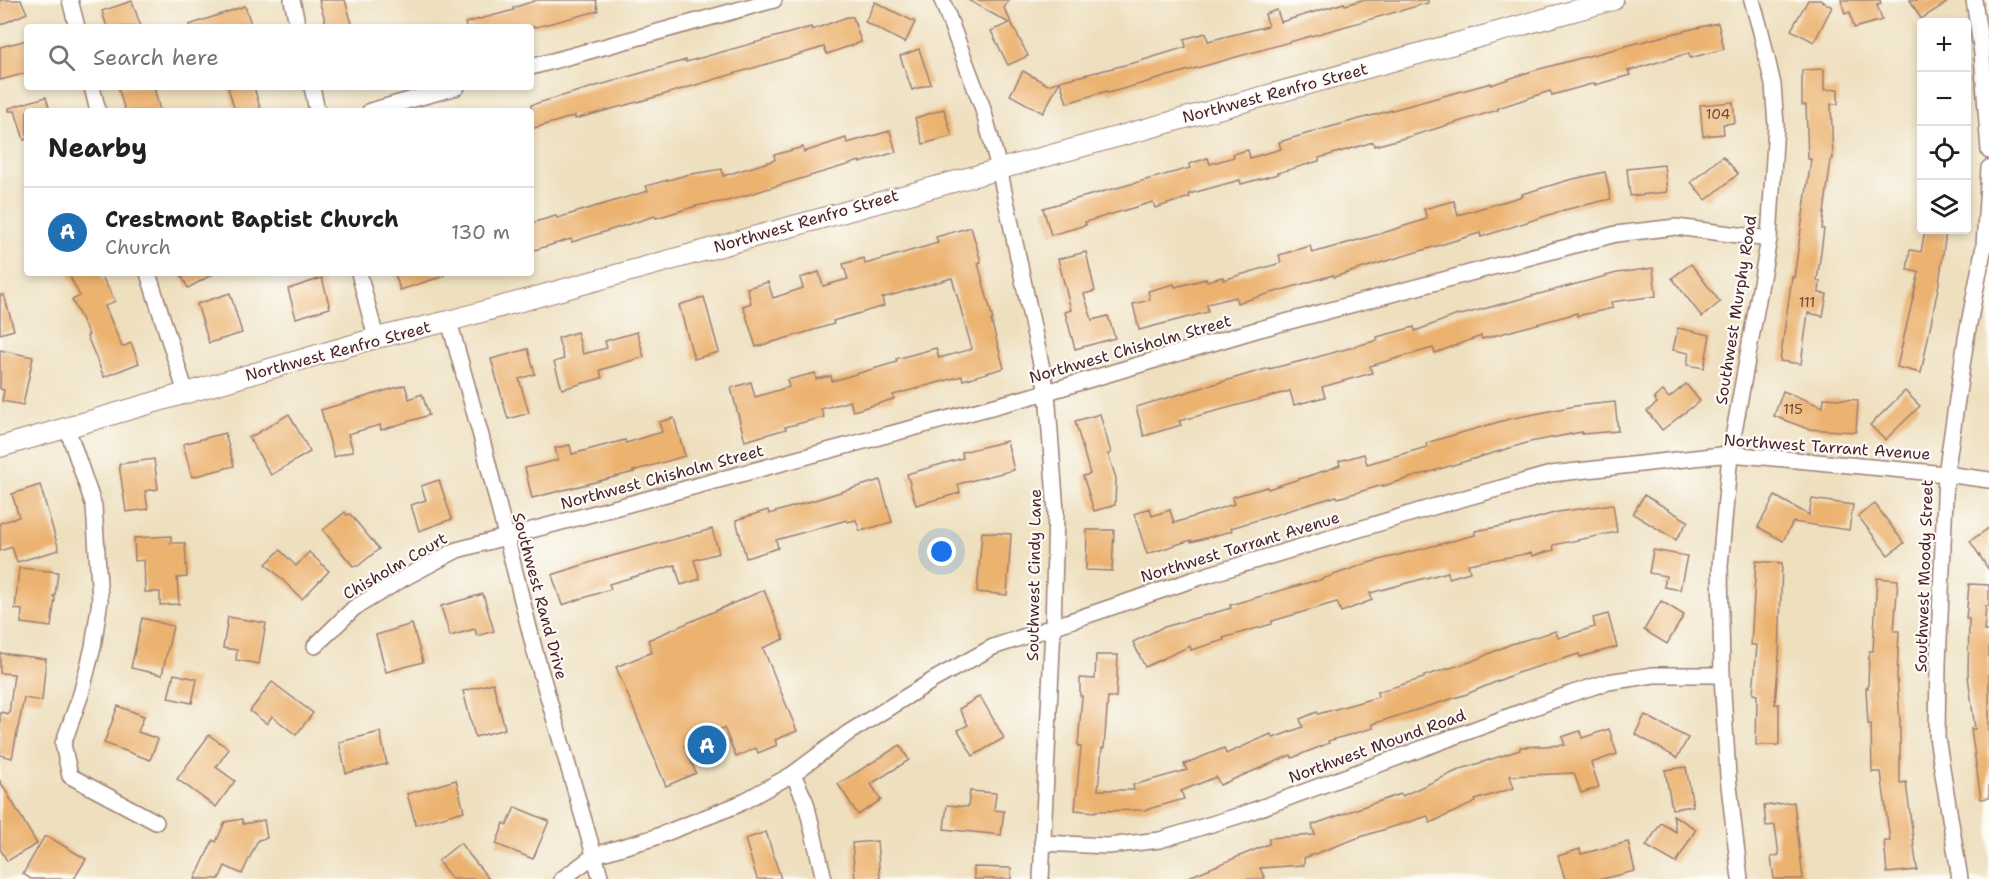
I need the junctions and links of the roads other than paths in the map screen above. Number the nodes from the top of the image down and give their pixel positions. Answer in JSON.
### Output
{"nodes":[{"id":1,"x":70,"y":0,"type":"edge"},
{"id":2,"x":292,"y":0,"type":"edge"},
{"id":3,"x":774,"y":0,"type":"edge"},
{"id":4,"x":942,"y":0,"type":"edge"},
{"id":5,"x":1613,"y":0,"type":"edge"},
{"id":6,"x":1752,"y":0,"type":"edge"},
{"id":7,"x":1974,"y":0,"type":"edge"},
{"id":8,"x":76,"y":24,"type":"edge"},
{"id":9,"x":297,"y":24,"type":"edge"},
{"id":10,"x":534,"y":66,"type":"edge"},
{"id":11,"x":93,"y":90,"type":"edge"},
{"id":12,"x":313,"y":90,"type":"edge"},
{"id":13,"x":446,"y":90,"type":"edge"},
{"id":14,"x":97,"y":108,"type":"edge"},
{"id":15,"x":316,"y":108,"type":"edge"},
{"id":16,"x":381,"y":108,"type":"edge"},
{"id":17,"x":1989,"y":152,"type":"edge"},
{"id":18,"x":999,"y":168,"type":"junction"},
{"id":19,"x":1989,"y":168,"type":"edge"},
{"id":20,"x":1769,"y":239,"type":"junction"},
{"id":21,"x":149,"y":276,"type":"edge"},
{"id":22,"x":360,"y":276,"type":"edge"},
{"id":23,"x":449,"y":321,"type":"junction"},
{"id":24,"x":376,"y":338,"type":"junction"},
{"id":25,"x":1047,"y":392,"type":"junction"},
{"id":26,"x":186,"y":393,"type":"junction"},
{"id":27,"x":67,"y":428,"type":"junction"},
{"id":28,"x":0,"y":447,"type":"edge"},
{"id":29,"x":1730,"y":454,"type":"junction"},
{"id":30,"x":1946,"y":474,"type":"junction"},
{"id":31,"x":1989,"y":480,"type":"edge"},
{"id":32,"x":505,"y":537,"type":"junction"},
{"id":33,"x":1053,"y":627,"type":"junction"},
{"id":34,"x":315,"y":646,"type":"dead end"},
{"id":35,"x":1722,"y":675,"type":"junction"},
{"id":36,"x":793,"y":774,"type":"junction"},
{"id":37,"x":156,"y":822,"type":"dead end"},
{"id":38,"x":1042,"y":843,"type":"junction"},
{"id":39,"x":595,"y":855,"type":"junction"},
{"id":40,"x":562,"y":879,"type":"edge"},
{"id":41,"x":601,"y":879,"type":"edge"},
{"id":42,"x":824,"y":879,"type":"edge"},
{"id":43,"x":1041,"y":879,"type":"edge"},
{"id":44,"x":1740,"y":879,"type":"edge"},
{"id":45,"x":1960,"y":879,"type":"edge"}],
"edges":[{"from":1,"to":8,"type":"street"},
{"from":2,"to":9,"type":"street"},
{"from":3,"to":10,"type":"street"},
{"from":4,"to":18,"type":"street","name":"Southwest Cindy Lane"},
{"from":5,"to":18,"type":"main road","name":"Northwest Renfro Street"},
{"from":6,"to":20,"type":"street","name":"Southwest Murphy Road"},
{"from":7,"to":17,"type":"street"},
{"from":11,"to":14,"type":"street"},
{"from":12,"to":15,"type":"street"},
{"from":13,"to":16,"type":"street"},
{"from":18,"to":23,"type":"main road","name":"Northwest Renfro Street"},
{"from":18,"to":25,"type":"street","name":"Southwest Cindy Lane"},
{"from":19,"to":30,"type":"street","name":"Southwest Moody Street"},
{"from":20,"to":25,"type":"street","name":"Northwest Chisholm Street"},
{"from":20,"to":29,"type":"street","name":"Southwest Murphy Road"},
{"from":21,"to":26,"type":"street"},
{"from":22,"to":24,"type":"street"},
{"from":23,"to":24,"type":"main road","name":"Northwest Renfro Street"},
{"from":23,"to":32,"type":"street","name":"Southwest Rand Drive"},
{"from":24,"to":26,"type":"main road","name":"Northwest Renfro Street"},
{"from":25,"to":32,"type":"street","name":"Northwest Chisholm Street"},
{"from":25,"to":33,"type":"street","name":"Southwest Cindy Lane"},
{"from":26,"to":27,"type":"main road","name":"Northwest Renfro Street"},
{"from":27,"to":28,"type":"main road","name":"Northwest Renfro Street"},
{"from":27,"to":37,"type":"street"},
{"from":29,"to":30,"type":"street","name":"Northwest Tarrant Avenue"},
{"from":29,"to":33,"type":"street","name":"Northwest Tarrant Avenue"},
{"from":29,"to":35,"type":"street","name":"Southwest Murphy Road"},
{"from":30,"to":31,"type":"street","name":"Northwest Tarrant Avenue"},
{"from":30,"to":45,"type":"street","name":"Southwest Moody Street"},
{"from":32,"to":34,"type":"street","name":"Chisholm Court"},
{"from":32,"to":39,"type":"street","name":"Southwest Rand Drive"},
{"from":33,"to":36,"type":"street","name":"Northwest Tarrant Avenue"},
{"from":33,"to":38,"type":"street","name":"Southwest Cindy Lane"},
{"from":35,"to":38,"type":"street","name":"Northwest Mound Road"},
{"from":35,"to":44,"type":"street","name":"Southwest Murphy Road"},
{"from":36,"to":39,"type":"street","name":"Northwest Tarrant Avenue"},
{"from":36,"to":42,"type":"street"},
{"from":38,"to":43,"type":"street","name":"Southwest Cindy Lane"},
{"from":39,"to":40,"type":"street","name":"Northwest Tarrant Avenue"},
{"from":39,"to":41,"type":"street","name":"Southwest Rand Drive"}]}
